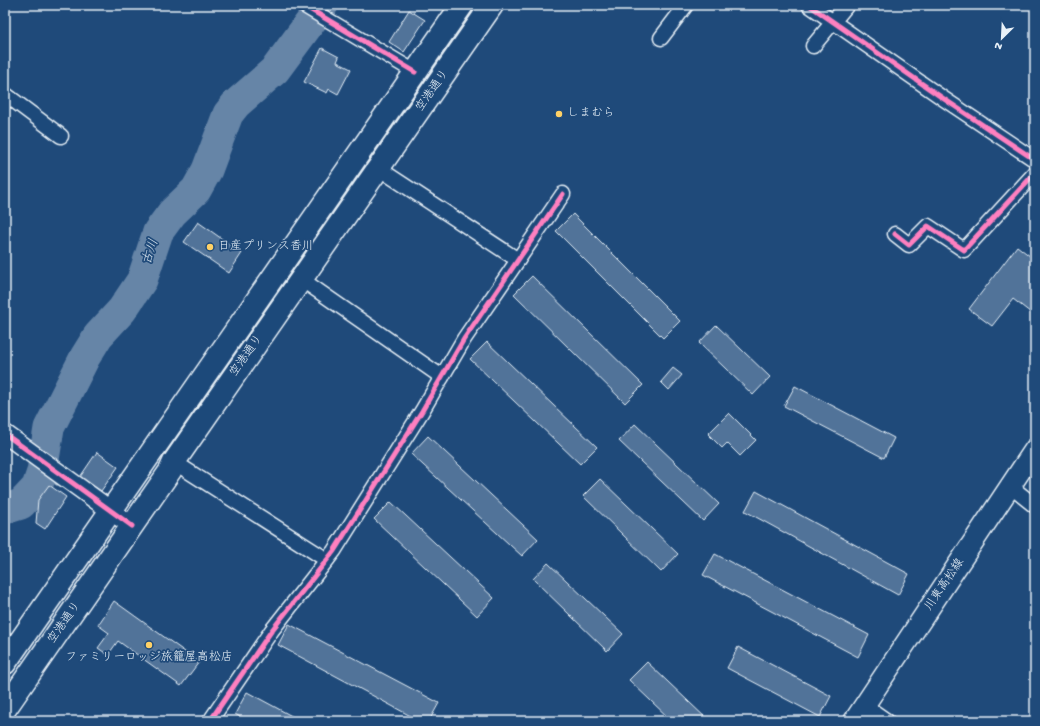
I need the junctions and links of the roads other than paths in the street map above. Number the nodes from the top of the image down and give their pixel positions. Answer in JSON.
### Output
{"nodes":[{"id":1,"x":462,"y":5,"type":"edge"},
{"id":2,"x":492,"y":5,"type":"edge"},
{"id":3,"x":686,"y":5,"type":"edge"},
{"id":4,"x":809,"y":5,"type":"edge"},
{"id":5,"x":847,"y":5,"type":"edge"},
{"id":6,"x":313,"y":10,"type":"edge"},
{"id":7,"x":834,"y":22,"type":"junction"},
{"id":8,"x":660,"y":38,"type":"dead end"},
{"id":9,"x":813,"y":46,"type":"dead end"},
{"id":10,"x":415,"y":72,"type":"junction"},
{"id":11,"x":5,"y":94,"type":"edge"},
{"id":12,"x":61,"y":136,"type":"dead end"},
{"id":13,"x":1035,"y":160,"type":"edge"},
{"id":14,"x":378,"y":168,"type":"junction"},
{"id":15,"x":1035,"y":173,"type":"edge"},
{"id":16,"x":563,"y":194,"type":"dead end"},
{"id":17,"x":895,"y":234,"type":"dead end"},
{"id":18,"x":518,"y":260,"type":"junction"},
{"id":19,"x":301,"y":279,"type":"junction"},
{"id":20,"x":442,"y":377,"type":"junction"},
{"id":21,"x":5,"y":434,"type":"edge"},
{"id":22,"x":1035,"y":448,"type":"edge"},
{"id":23,"x":174,"y":462,"type":"junction"},
{"id":24,"x":1010,"y":486,"type":"junction"},
{"id":25,"x":1035,"y":506,"type":"edge"},
{"id":26,"x":111,"y":510,"type":"junction"},
{"id":27,"x":132,"y":526,"type":"junction"},
{"id":28,"x":327,"y":560,"type":"junction"},
{"id":29,"x":5,"y":663,"type":"edge"},
{"id":30,"x":5,"y":709,"type":"edge"},
{"id":31,"x":859,"y":713,"type":"edge"},
{"id":32,"x":210,"y":721,"type":"edge"},
{"id":33,"x":887,"y":721,"type":"edge"}],
"edges":[{"from":1,"to":10,"type":"highway","name":"空港通り"},
{"from":2,"to":14,"type":"highway","name":"空港通り"},
{"from":3,"to":8,"type":"street"},
{"from":4,"to":7,"type":"street"},
{"from":5,"to":7,"type":"street"},
{"from":6,"to":10,"type":"street"},
{"from":7,"to":9,"type":"street"},
{"from":7,"to":13,"type":"street"},
{"from":10,"to":26,"type":"highway","name":"空港通り"},
{"from":11,"to":12,"type":"street"},
{"from":14,"to":18,"type":"street"},
{"from":14,"to":19,"type":"highway","name":"空港通り"},
{"from":15,"to":17,"type":"street"},
{"from":16,"to":18,"type":"street"},
{"from":18,"to":20,"type":"street"},
{"from":19,"to":20,"type":"street"},
{"from":19,"to":23,"type":"highway","name":"空港通り"},
{"from":20,"to":28,"type":"street"},
{"from":21,"to":26,"type":"street"},
{"from":22,"to":24,"type":"main road","name":"川東高松線"},
{"from":23,"to":27,"type":"highway","name":"空港通り"},
{"from":23,"to":28,"type":"street"},
{"from":24,"to":25,"type":"street"},
{"from":24,"to":31,"type":"main road","name":"川東高松線"},
{"from":26,"to":27,"type":"street"},
{"from":26,"to":29,"type":"highway","name":"空港通り"},
{"from":27,"to":30,"type":"highway","name":"空港通り"},
{"from":28,"to":32,"type":"street"},
{"from":31,"to":33,"type":"street"}]}
